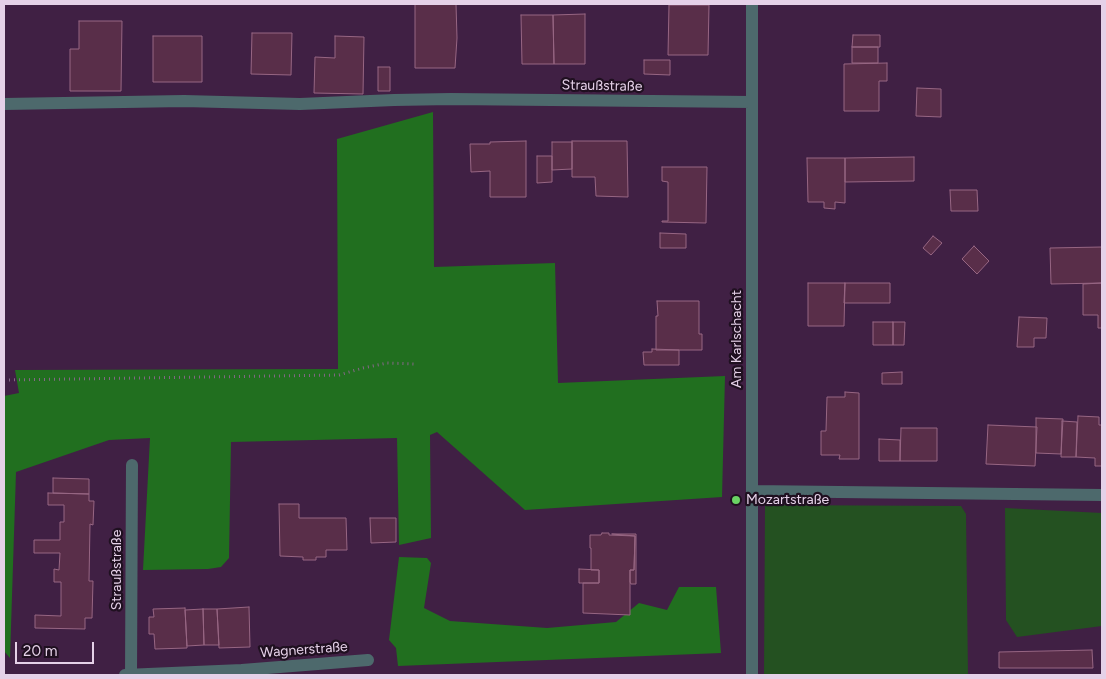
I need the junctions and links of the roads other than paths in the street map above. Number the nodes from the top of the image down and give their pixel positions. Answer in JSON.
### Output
{"nodes":[{"id":1,"x":752,"y":4,"type":"edge"},
{"id":2,"x":752,"y":102,"type":"junction"},
{"id":3,"x":4,"y":104,"type":"edge"},
{"id":4,"x":132,"y":465,"type":"dead end"},
{"id":5,"x":752,"y":492,"type":"junction"},
{"id":6,"x":1102,"y":495,"type":"edge"},
{"id":7,"x":368,"y":660,"type":"dead end"},
{"id":8,"x":242,"y":672,"type":"edge"},
{"id":9,"x":125,"y":675,"type":"edge"},
{"id":10,"x":131,"y":675,"type":"edge"},
{"id":11,"x":752,"y":675,"type":"edge"}],
"edges":[{"from":1,"to":2,"type":"street","name":"Am Karlschacht"},
{"from":2,"to":3,"type":"street","name":"Straußstraße"},
{"from":2,"to":5,"type":"street","name":"Am Karlschacht"},
{"from":4,"to":10,"type":"street","name":"Straußstraße"},
{"from":5,"to":6,"type":"street"},
{"from":5,"to":11,"type":"street","name":"Am Karlschacht"},
{"from":7,"to":8,"type":"street","name":"Wagnerstraße"},
{"from":8,"to":10,"type":"street","name":"Wagnerstraße"},
{"from":9,"to":10,"type":"street","name":"Wagnerstraße"}]}
